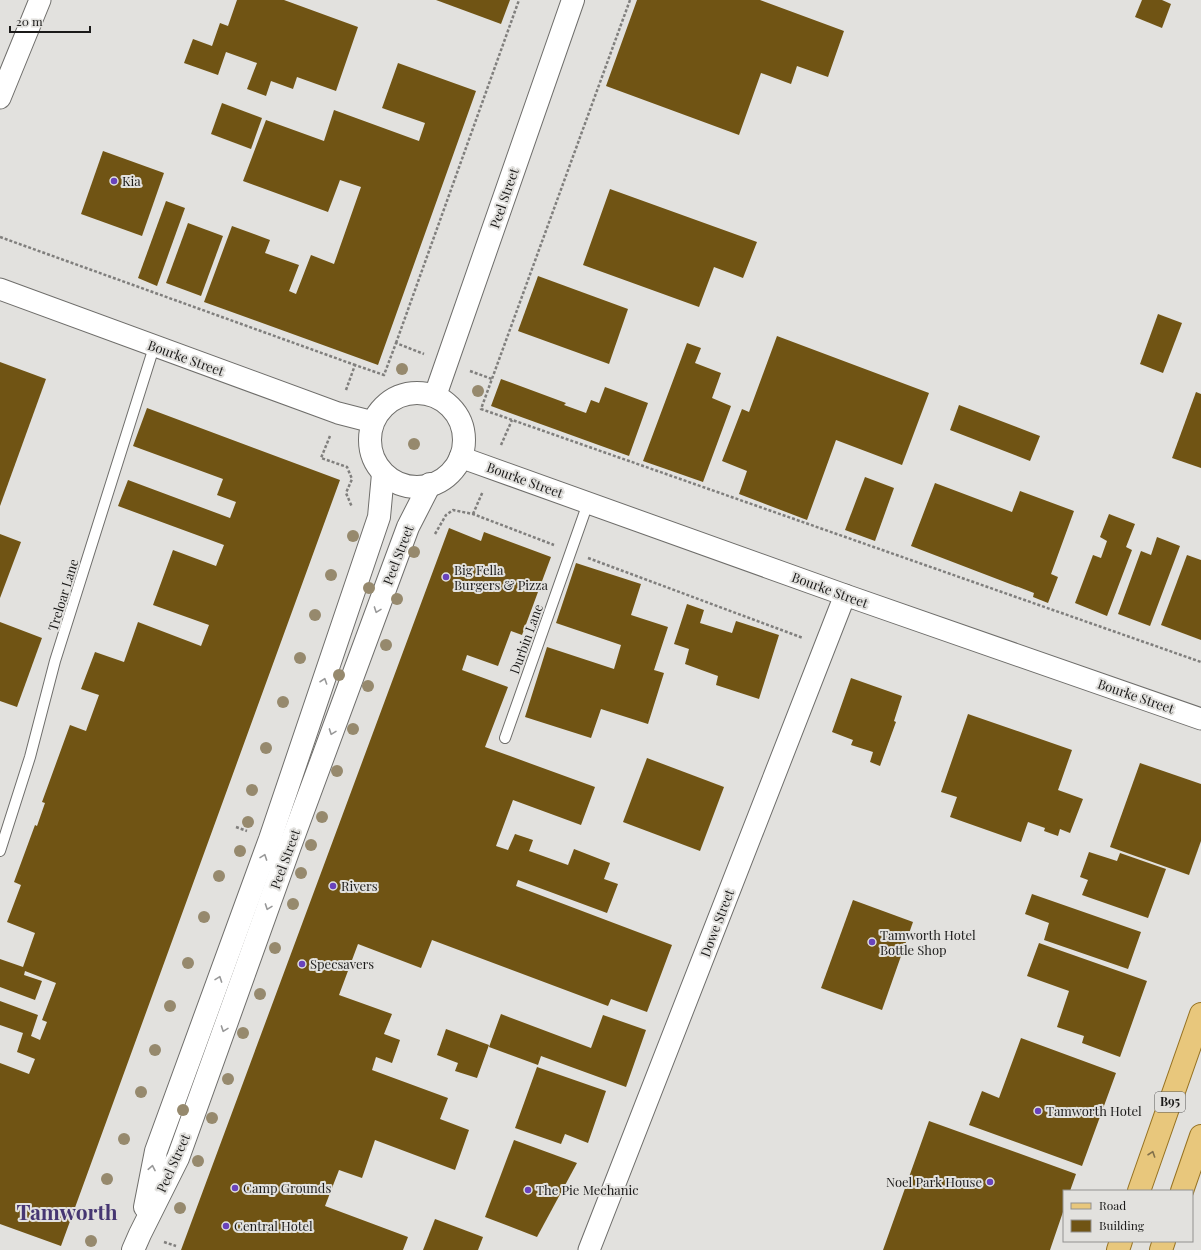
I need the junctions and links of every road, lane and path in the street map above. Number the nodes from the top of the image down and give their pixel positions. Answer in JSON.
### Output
{"nodes":[{"id":1,"x":40,"y":0,"type":"edge"},
{"id":2,"x":519,"y":0,"type":"edge"},
{"id":3,"x":573,"y":0,"type":"edge"},
{"id":4,"x":630,"y":0,"type":"edge"},
{"id":5,"x":0,"y":98,"type":"edge"},
{"id":6,"x":0,"y":237,"type":"edge"},
{"id":7,"x":0,"y":289,"type":"edge"},
{"id":8,"x":396,"y":343,"type":"junction"},
{"id":9,"x":154,"y":347,"type":"junction"},
{"id":10,"x":419,"y":352,"type":"dead end"},
{"id":11,"x":355,"y":365,"type":"junction"},
{"id":12,"x":472,"y":372,"type":"dead end"},
{"id":13,"x":492,"y":379,"type":"junction"},
{"id":14,"x":346,"y":391,"type":"dead end"},
{"id":15,"x":435,"y":396,"type":"junction"},
{"id":16,"x":512,"y":420,"type":"junction"},
{"id":17,"x":373,"y":422,"type":"junction"},
{"id":18,"x":329,"y":437,"type":"dead end"},
{"id":19,"x":503,"y":442,"type":"dead end"},
{"id":20,"x":460,"y":457,"type":"junction"},
{"id":21,"x":383,"y":474,"type":"junction"},
{"id":22,"x":430,"y":484,"type":"junction"},
{"id":23,"x":482,"y":492,"type":"dead end"},
{"id":24,"x":588,"y":503,"type":"junction"},
{"id":25,"x":352,"y":507,"type":"dead end"},
{"id":26,"x":473,"y":514,"type":"junction"},
{"id":27,"x":435,"y":534,"type":"dead end"},
{"id":28,"x":571,"y":551,"type":"junction"},
{"id":29,"x":845,"y":595,"type":"junction"},
{"id":30,"x":794,"y":635,"type":"dead end"},
{"id":31,"x":1201,"y":662,"type":"edge"},
{"id":32,"x":1201,"y":719,"type":"edge"},
{"id":33,"x":505,"y":738,"type":"dead end"},
{"id":34,"x":0,"y":851,"type":"edge"},
{"id":35,"x":1201,"y":1014,"type":"edge"},
{"id":36,"x":1201,"y":1136,"type":"edge"},
{"id":37,"x":1139,"y":1190,"type":"edge"},
{"id":38,"x":1182,"y":1190,"type":"edge"},
{"id":39,"x":136,"y":1242,"type":"edge"},
{"id":40,"x":164,"y":1242,"type":"dead end"},
{"id":41,"x":176,"y":1246,"type":"dead end"},
{"id":42,"x":589,"y":1250,"type":"edge"}],
"edges":[{"from":1,"to":5,"type":"street"},
{"from":2,"to":8,"type":"path"},
{"from":3,"to":15,"type":"main road","name":"Peel Street"},
{"from":4,"to":13,"type":"path"},
{"from":6,"to":11,"type":"path"},
{"from":7,"to":9,"type":"street","name":"Bourke Street"},
{"from":8,"to":10,"type":"path"},
{"from":8,"to":11,"type":"path"},
{"from":9,"to":17,"type":"street","name":"Bourke Street"},
{"from":9,"to":34,"type":"lane","name":"Treloar Lane"},
{"from":11,"to":14,"type":"path"},
{"from":12,"to":13,"type":"path"},
{"from":13,"to":16,"type":"path"},
{"from":15,"to":17,"type":"main road"},
{"from":15,"to":20,"type":"main road"},
{"from":16,"to":19,"type":"path"},
{"from":16,"to":31,"type":"path"},
{"from":17,"to":21,"type":"main road"},
{"from":18,"to":25,"type":"path"},
{"from":20,"to":22,"type":"main road"},
{"from":20,"to":24,"type":"street","name":"Bourke Street"},
{"from":21,"to":22,"type":"main road"},
{"from":39,"to":21,"type":"main road","name":"Peel Street","one_way":true},
{"from":22,"to":39,"type":"main road","name":"Peel Street","one_way":true},
{"from":23,"to":26,"type":"path"},
{"from":24,"to":28,"type":"lane","name":"Durbin Lane"},
{"from":24,"to":29,"type":"street","name":"Bourke Street"},
{"from":26,"to":27,"type":"path"},
{"from":26,"to":28,"type":"path"},
{"from":28,"to":30,"type":"path"},
{"from":28,"to":33,"type":"lane","name":"Durbin Lane"},
{"from":29,"to":32,"type":"street","name":"Bourke Street"},
{"from":29,"to":42,"type":"street","name":"Dowe Street"},
{"from":37,"to":35,"type":"main road","number":"B95","one_way":true},
{"from":36,"to":38,"type":"main road"},
{"from":40,"to":41,"type":"path"}]}
